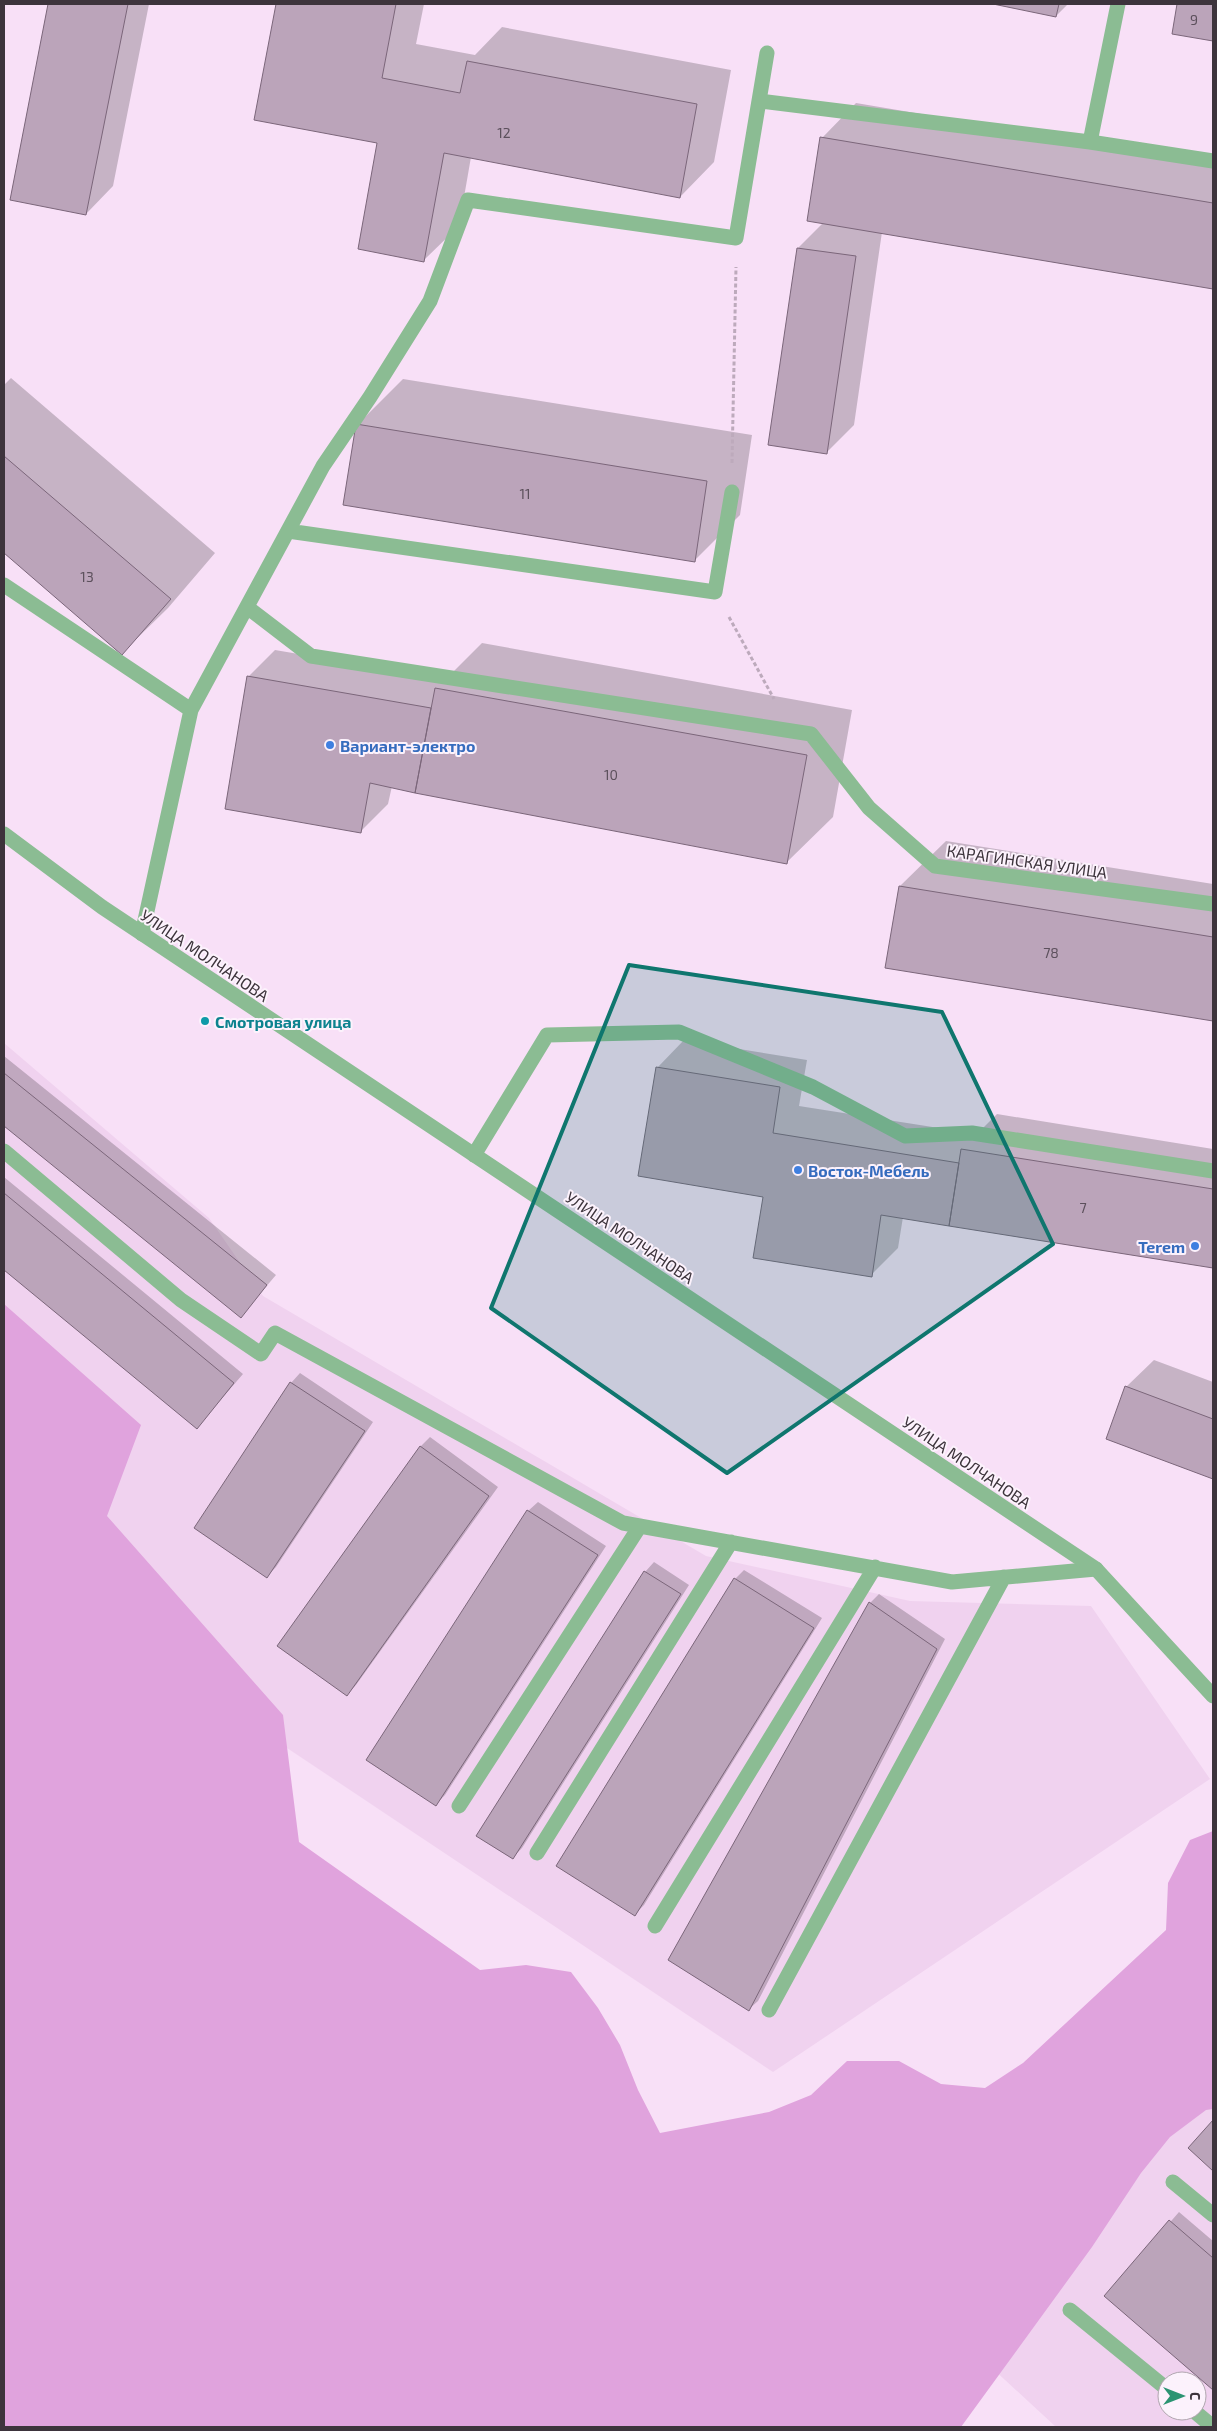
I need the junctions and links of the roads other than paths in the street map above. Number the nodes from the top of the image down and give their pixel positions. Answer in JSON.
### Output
{"nodes":[{"id":1,"x":1118,"y":4,"type":"edge"},
{"id":2,"x":767,"y":53,"type":"dead end"},
{"id":3,"x":760,"y":101,"type":"junction"},
{"id":4,"x":1090,"y":142,"type":"junction"},
{"id":5,"x":1213,"y":161,"type":"edge"},
{"id":6,"x":732,"y":492,"type":"road end"},
{"id":7,"x":288,"y":531,"type":"junction"},
{"id":8,"x":4,"y":585,"type":"edge"},
{"id":9,"x":247,"y":607,"type":"junction"},
{"id":10,"x":192,"y":710,"type":"junction"},
{"id":11,"x":4,"y":834,"type":"edge"},
{"id":12,"x":1213,"y":904,"type":"edge"},
{"id":13,"x":142,"y":934,"type":"junction"},
{"id":14,"x":4,"y":1151,"type":"edge"},
{"id":15,"x":474,"y":1155,"type":"junction"},
{"id":16,"x":1213,"y":1171,"type":"edge"},
{"id":17,"x":640,"y":1526,"type":"junction"},
{"id":18,"x":731,"y":1542,"type":"junction"},
{"id":19,"x":875,"y":1567,"type":"junction"},
{"id":20,"x":1096,"y":1569,"type":"junction"},
{"id":21,"x":1004,"y":1577,"type":"junction"},
{"id":22,"x":1213,"y":1696,"type":"edge"},
{"id":23,"x":459,"y":1806,"type":"dead end"},
{"id":24,"x":537,"y":1853,"type":"dead end"},
{"id":25,"x":655,"y":1926,"type":"dead end"},
{"id":26,"x":769,"y":2010,"type":"dead end"},
{"id":27,"x":1173,"y":2182,"type":"dead end"},
{"id":28,"x":1213,"y":2215,"type":"edge"},
{"id":29,"x":1070,"y":2310,"type":"dead end"},
{"id":30,"x":1157,"y":2381,"type":"edge"}],
"edges":[{"from":1,"to":4,"type":"street"},
{"from":2,"to":3,"type":"street"},
{"from":3,"to":4,"type":"street"},
{"from":3,"to":7,"type":"street"},
{"from":4,"to":5,"type":"street"},
{"from":6,"to":7,"type":"street"},
{"from":7,"to":9,"type":"street"},
{"from":8,"to":10,"type":"street"},
{"from":9,"to":10,"type":"street"},
{"from":9,"to":12,"type":"street","name":"КАРАГИНСКАЯ УЛИЦА"},
{"from":10,"to":13,"type":"street"},
{"from":11,"to":13,"type":"street","name":"УЛИЦА МОЛЧАНОВА"},
{"from":13,"to":15,"type":"street","name":"УЛИЦА МОЛЧАНОВА"},
{"from":14,"to":17,"type":"street"},
{"from":15,"to":16,"type":"street"},
{"from":15,"to":20,"type":"street","name":"УЛИЦА МОЛЧАНОВА"},
{"from":17,"to":18,"type":"street"},
{"from":17,"to":23,"type":"street"},
{"from":18,"to":19,"type":"street"},
{"from":18,"to":24,"type":"street"},
{"from":19,"to":21,"type":"street"},
{"from":19,"to":25,"type":"street"},
{"from":20,"to":21,"type":"street"},
{"from":20,"to":22,"type":"street","name":"УЛИЦА МОЛЧАНОВА"},
{"from":21,"to":26,"type":"street"},
{"from":27,"to":28,"type":"street"},
{"from":29,"to":30,"type":"street"}]}
